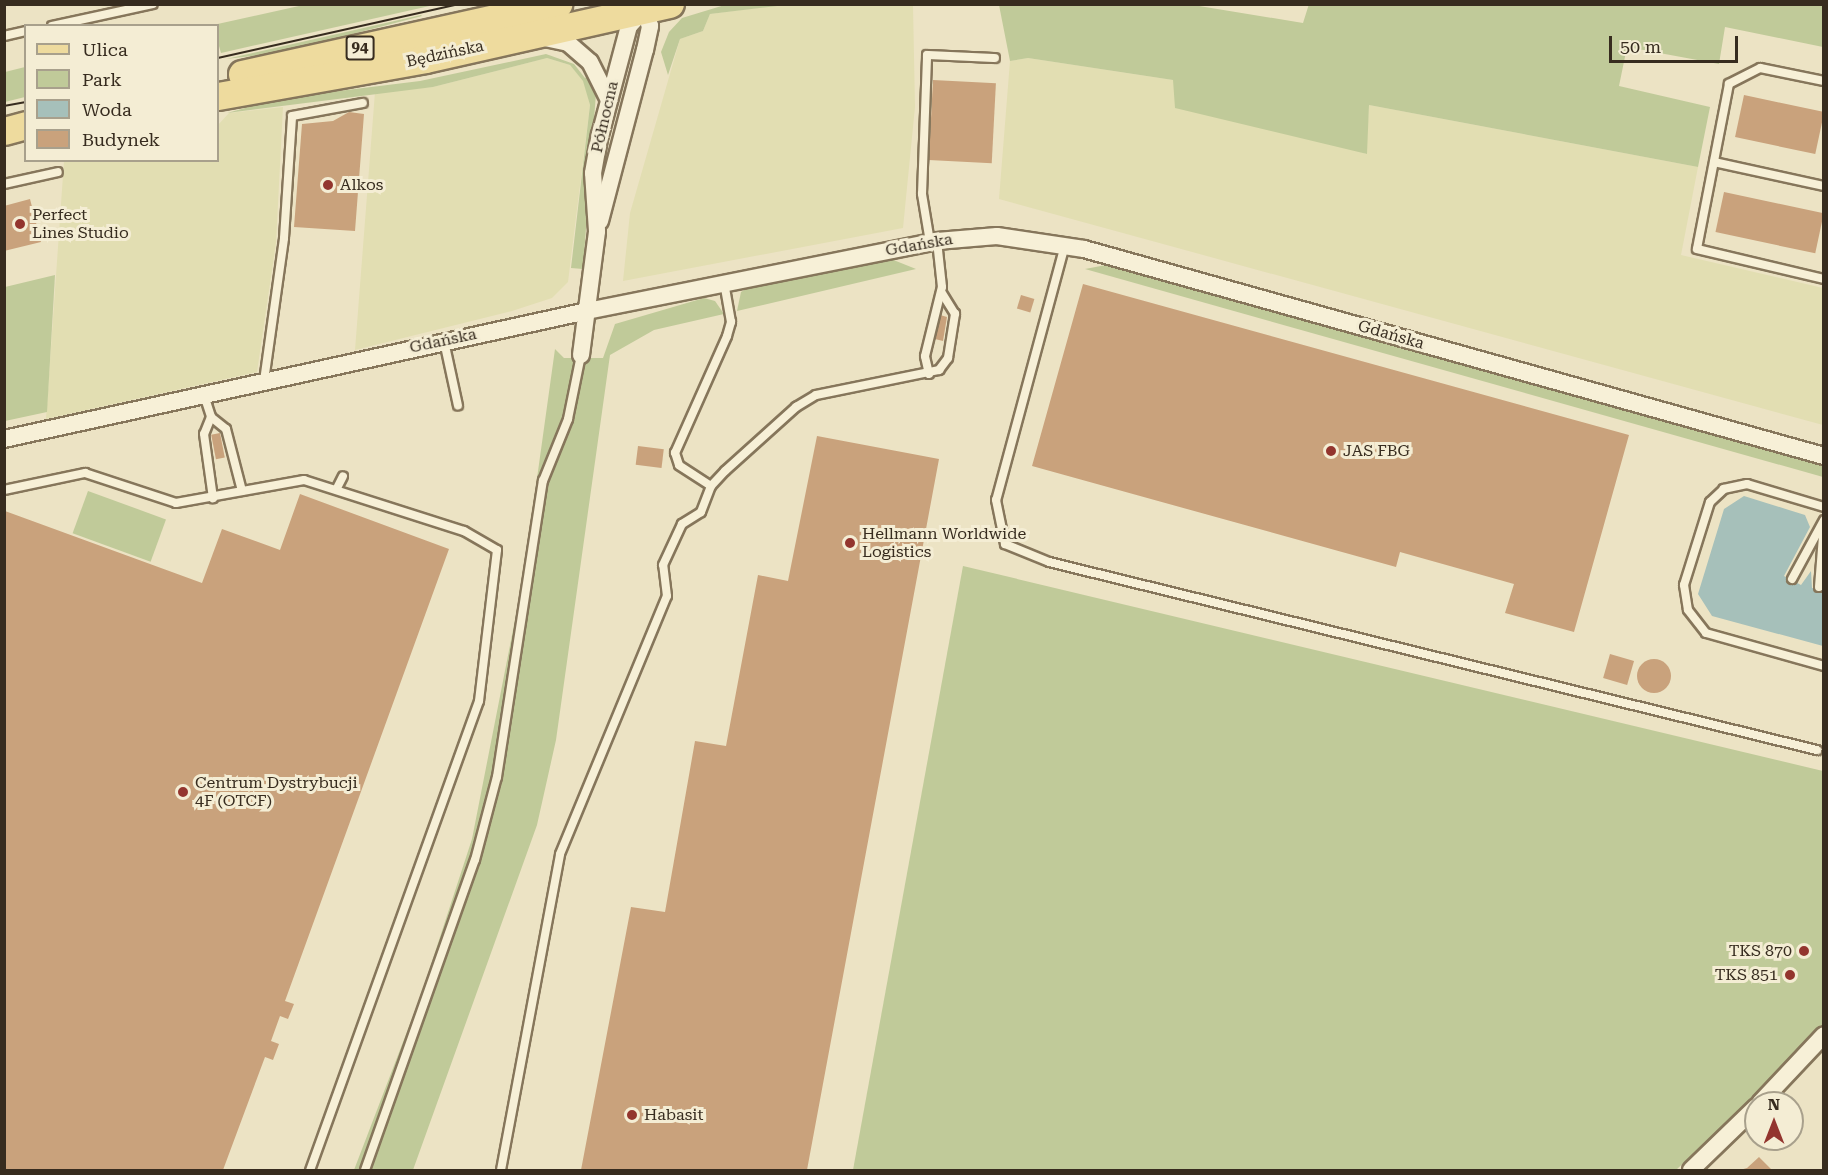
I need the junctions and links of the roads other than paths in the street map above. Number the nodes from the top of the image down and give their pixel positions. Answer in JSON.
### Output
{"nodes":[{"id":1,"x":153,"y":4,"type":"edge"},
{"id":2,"x":558,"y":4,"type":"edge"},
{"id":3,"x":670,"y":4,"type":"edge"},
{"id":4,"x":645,"y":8,"type":"edge"},
{"id":5,"x":61,"y":24,"type":"edge"},
{"id":6,"x":24,"y":31,"type":"edge"},
{"id":7,"x":4,"y":36,"type":"edge"},
{"id":8,"x":530,"y":36,"type":"junction"},
{"id":9,"x":995,"y":58,"type":"dead end"},
{"id":10,"x":219,"y":80,"type":"edge"},
{"id":11,"x":1824,"y":81,"type":"edge"},
{"id":12,"x":219,"y":96,"type":"edge"},
{"id":13,"x":609,"y":100,"type":"junction"},
{"id":14,"x":363,"y":103,"type":"dead end"},
{"id":15,"x":24,"y":126,"type":"edge"},
{"id":16,"x":4,"y":131,"type":"edge"},
{"id":17,"x":24,"y":141,"type":"edge"},
{"id":18,"x":4,"y":144,"type":"edge"},
{"id":19,"x":1714,"y":162,"type":"junction"},
{"id":20,"x":58,"y":172,"type":"dead end"},
{"id":21,"x":4,"y":184,"type":"edge"},
{"id":22,"x":1824,"y":186,"type":"edge"},
{"id":23,"x":597,"y":231,"type":"junction"},
{"id":24,"x":933,"y":242,"type":"junction"},
{"id":25,"x":1065,"y":244,"type":"junction"},
{"id":26,"x":1824,"y":279,"type":"edge"},
{"id":27,"x":724,"y":283,"type":"junction"},
{"id":28,"x":941,"y":292,"type":"junction"},
{"id":29,"x":586,"y":311,"type":"junction"},
{"id":30,"x":444,"y":340,"type":"junction"},
{"id":31,"x":581,"y":355,"type":"joint"},
{"id":32,"x":930,"y":374,"type":"junction"},
{"id":33,"x":264,"y":381,"type":"junction"},
{"id":34,"x":204,"y":394,"type":"junction"},
{"id":35,"x":458,"y":406,"type":"dead end"},
{"id":36,"x":211,"y":417,"type":"junction"},
{"id":37,"x":4,"y":439,"type":"edge"},
{"id":38,"x":1824,"y":456,"type":"edge"},
{"id":39,"x":343,"y":476,"type":"dead end"},
{"id":40,"x":711,"y":486,"type":"junction"},
{"id":41,"x":337,"y":488,"type":"junction"},
{"id":42,"x":4,"y":490,"type":"edge"},
{"id":43,"x":242,"y":491,"type":"junction"},
{"id":44,"x":213,"y":498,"type":"junction"},
{"id":45,"x":1824,"y":507,"type":"edge"},
{"id":46,"x":1824,"y":520,"type":"edge"},
{"id":47,"x":1824,"y":524,"type":"edge"},
{"id":48,"x":1792,"y":579,"type":"dead end"},
{"id":49,"x":1819,"y":587,"type":"dead end"},
{"id":50,"x":1824,"y":666,"type":"edge"},
{"id":51,"x":1817,"y":750,"type":"dead end"},
{"id":52,"x":1824,"y":1035,"type":"edge"},
{"id":53,"x":1771,"y":1091,"type":"edge"},
{"id":54,"x":1744,"y":1119,"type":"edge"},
{"id":55,"x":310,"y":1170,"type":"edge"},
{"id":56,"x":365,"y":1170,"type":"edge"},
{"id":57,"x":501,"y":1170,"type":"edge"},
{"id":58,"x":1691,"y":1170,"type":"edge"}],
"edges":[{"from":1,"to":5,"type":"lane"},
{"from":2,"to":10,"type":"main road","name":"Będzińska","number":"94"},
{"from":3,"to":4,"type":"main road","name":"Będzińska","number":"94"},
{"from":4,"to":8,"type":"main road","name":"Będzińska","number":"94"},
{"from":4,"to":13,"type":"street","name":"Północna"},
{"from":4,"to":23,"type":"street","name":"Północna"},
{"from":6,"to":7,"type":"lane"},
{"from":8,"to":12,"type":"main road","name":"Będzińska","number":"94"},
{"from":8,"to":13,"type":"street"},
{"from":9,"to":24,"type":"lane"},
{"from":11,"to":19,"type":"lane"},
{"from":13,"to":23,"type":"street","name":"Północna"},
{"from":14,"to":33,"type":"lane"},
{"from":15,"to":16,"type":"main road"},
{"from":17,"to":18,"type":"main road"},
{"from":19,"to":22,"type":"lane"},
{"from":19,"to":26,"type":"lane"},
{"from":20,"to":21,"type":"lane"},
{"from":23,"to":29,"type":"street","name":"Północna"},
{"from":24,"to":25,"type":"street","name":"Gdańska"},
{"from":24,"to":27,"type":"street","name":"Gdańska"},
{"from":24,"to":28,"type":"lane"},
{"from":25,"to":38,"type":"street","name":"Gdańska"},
{"from":25,"to":51,"type":"lane"},
{"from":27,"to":29,"type":"street","name":"Gdańska"},
{"from":27,"to":40,"type":"lane"},
{"from":28,"to":32,"type":"lane"},
{"from":28,"to":32,"type":"lane"},
{"from":29,"to":30,"type":"street","name":"Gdańska"},
{"from":29,"to":31,"type":"street","name":"Północna"},
{"from":30,"to":33,"type":"street","name":"Gdańska"},
{"from":30,"to":35,"type":"lane"},
{"from":31,"to":56,"type":"lane"},
{"from":32,"to":40,"type":"lane"},
{"from":33,"to":34,"type":"street","name":"Gdańska"},
{"from":34,"to":36,"type":"lane"},
{"from":34,"to":37,"type":"street","name":"Gdańska"},
{"from":36,"to":43,"type":"lane"},
{"from":36,"to":44,"type":"lane"},
{"from":39,"to":41,"type":"lane"},
{"from":40,"to":57,"type":"lane"},
{"from":41,"to":43,"type":"lane"},
{"from":41,"to":55,"type":"lane"},
{"from":42,"to":44,"type":"lane"},
{"from":43,"to":44,"type":"lane"},
{"from":45,"to":50,"type":"lane"},
{"from":46,"to":48,"type":"lane"},
{"from":47,"to":49,"type":"lane"},
{"from":52,"to":53,"type":"street"},
{"from":54,"to":58,"type":"street"}]}
